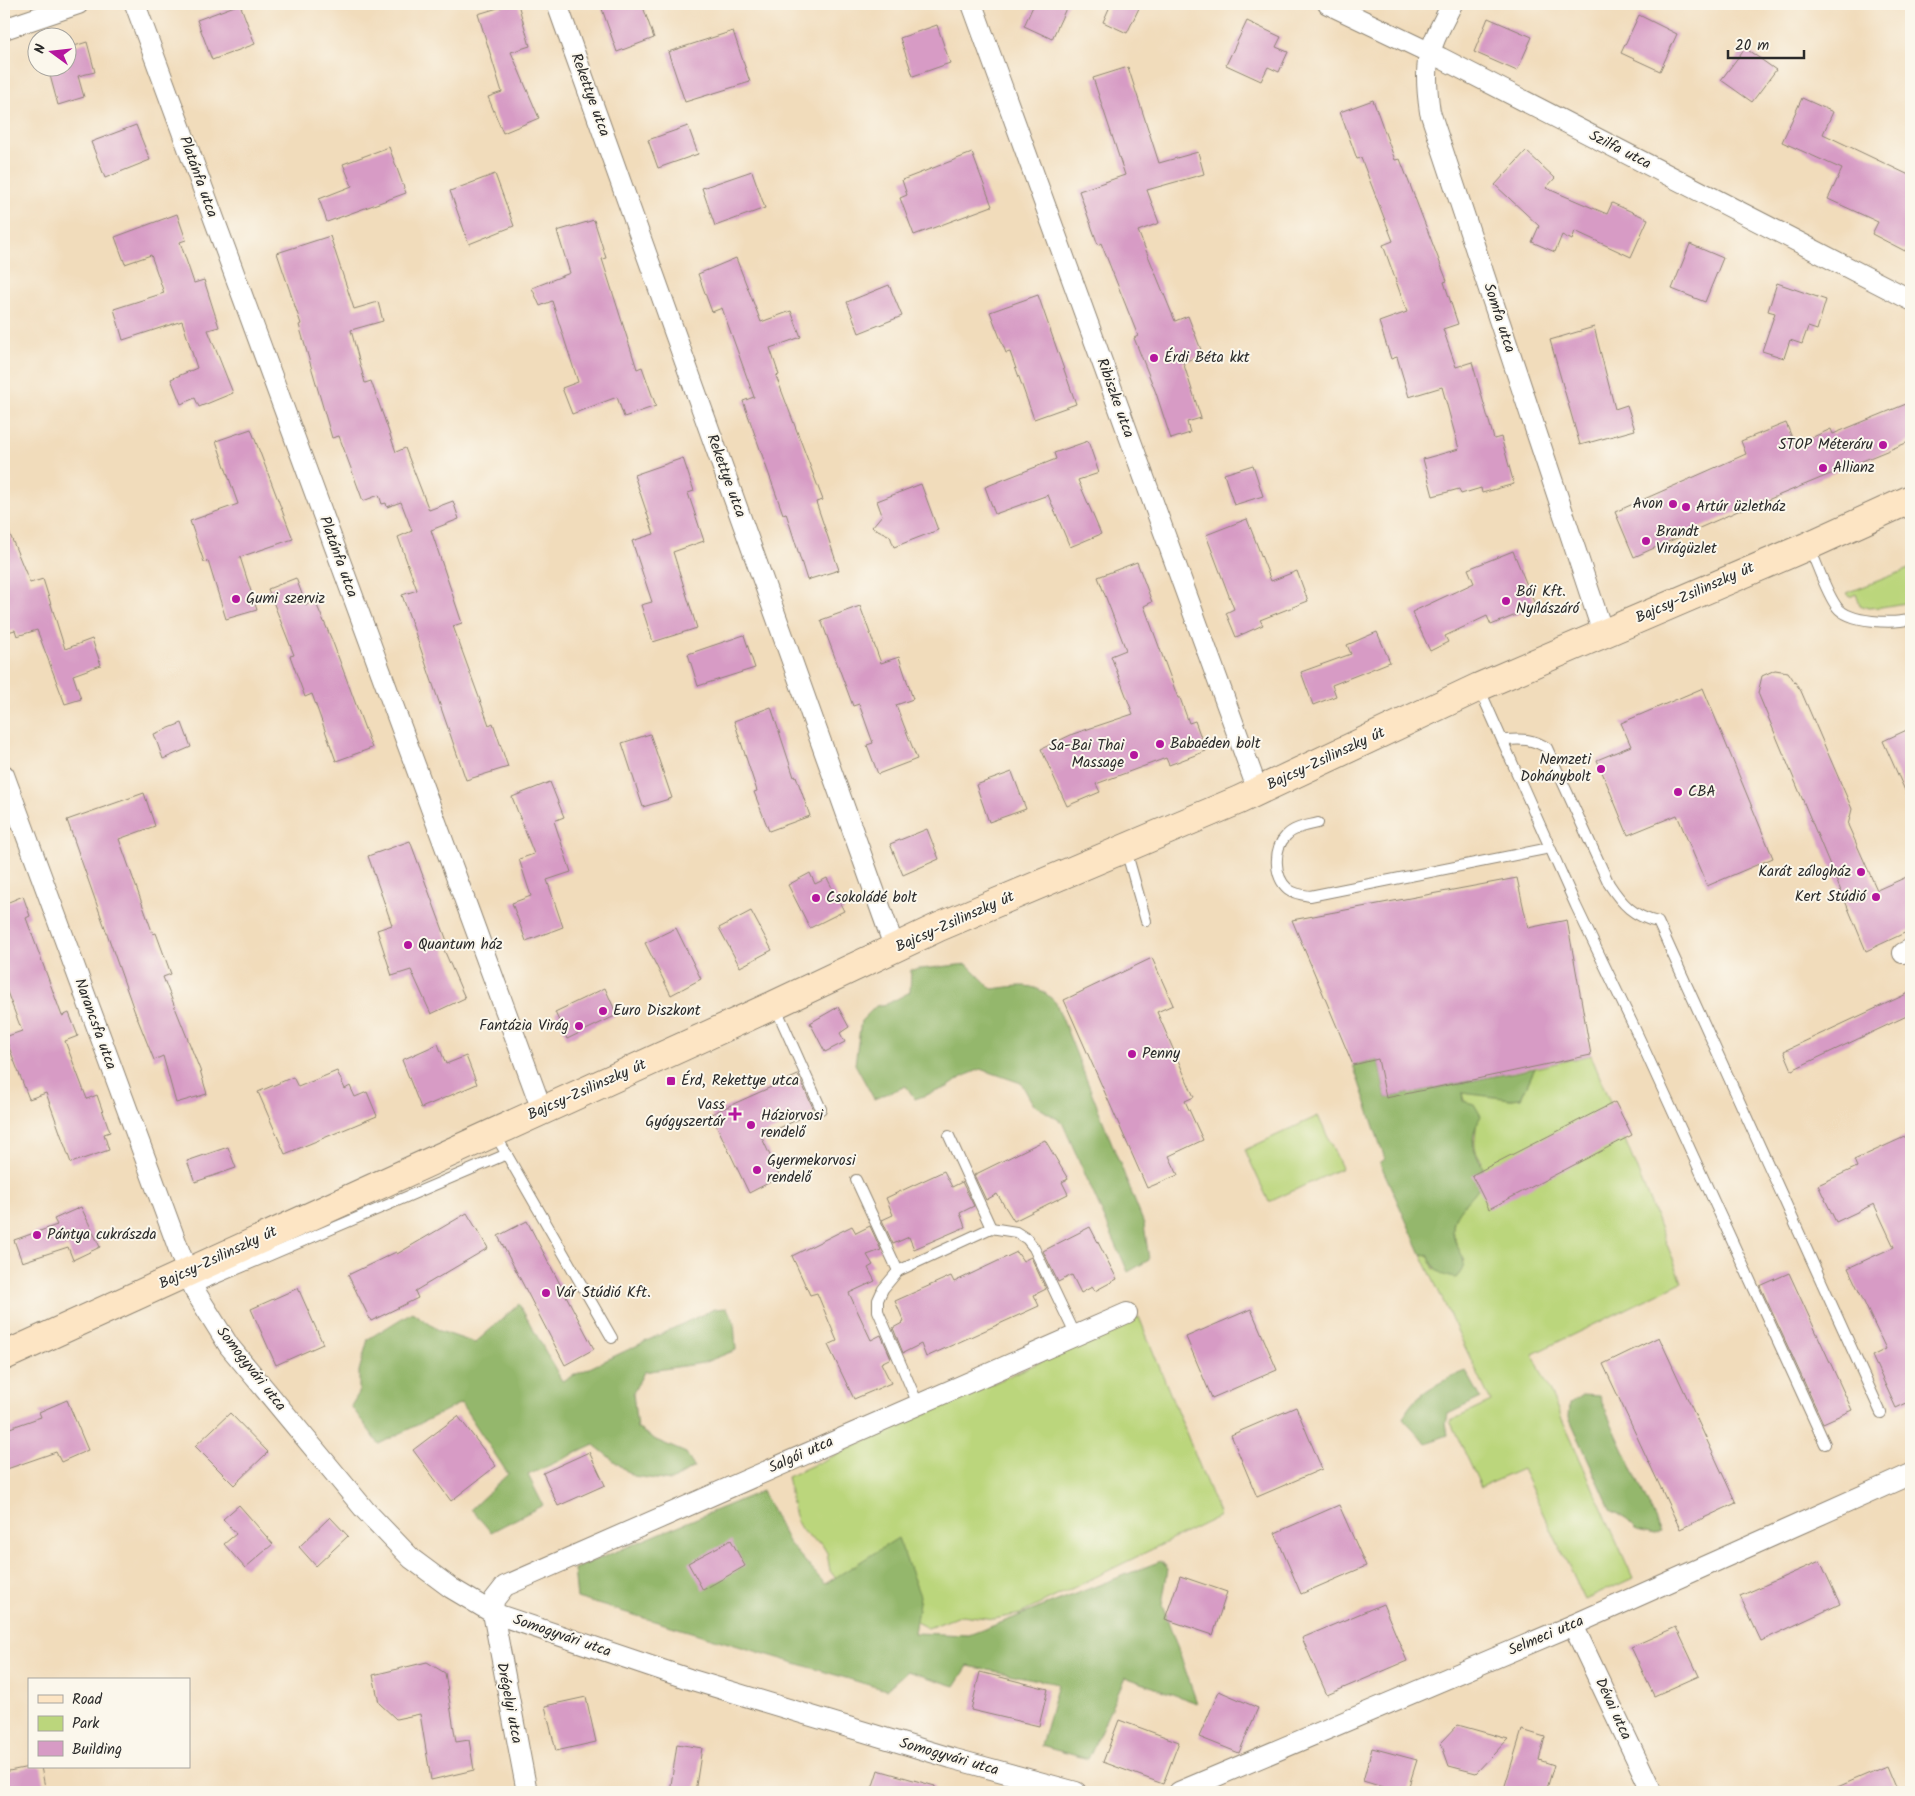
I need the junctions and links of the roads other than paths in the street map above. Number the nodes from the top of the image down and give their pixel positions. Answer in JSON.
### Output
{"nodes":[{"id":1,"x":78,"y":4,"type":"edge"},
{"id":2,"x":135,"y":4,"type":"edge"},
{"id":3,"x":558,"y":4,"type":"edge"},
{"id":4,"x":972,"y":4,"type":"edge"},
{"id":5,"x":1328,"y":4,"type":"edge"},
{"id":6,"x":1452,"y":4,"type":"edge"},
{"id":7,"x":4,"y":29,"type":"edge"},
{"id":8,"x":1428,"y":52,"type":"junction"},
{"id":9,"x":1911,"y":300,"type":"edge"},
{"id":10,"x":1911,"y":499,"type":"edge"},
{"id":11,"x":1808,"y":546,"type":"junction"},
{"id":12,"x":1911,"y":619,"type":"edge"},
{"id":13,"x":1603,"y":633,"type":"junction"},
{"id":14,"x":1479,"y":687,"type":"junction"},
{"id":15,"x":1504,"y":740,"type":"junction"},
{"id":16,"x":4,"y":775,"type":"edge"},
{"id":17,"x":1258,"y":791,"type":"junction"},
{"id":18,"x":1318,"y":823,"type":"dead end"},
{"id":19,"x":1550,"y":848,"type":"junction"},
{"id":20,"x":1125,"y":849,"type":"junction"},
{"id":21,"x":1146,"y":921,"type":"dead end"},
{"id":22,"x":895,"y":949,"type":"junction"},
{"id":23,"x":774,"y":1005,"type":"junction"},
{"id":24,"x":542,"y":1110,"type":"junction"},
{"id":25,"x":820,"y":1110,"type":"dead end"},
{"id":26,"x":949,"y":1136,"type":"dead end"},
{"id":27,"x":500,"y":1143,"type":"junction"},
{"id":28,"x":856,"y":1180,"type":"dead end"},
{"id":29,"x":991,"y":1228,"type":"junction"},
{"id":30,"x":898,"y":1271,"type":"junction"},
{"id":31,"x":190,"y":1280,"type":"junction"},
{"id":32,"x":1126,"y":1313,"type":"dead end"},
{"id":33,"x":1075,"y":1334,"type":"junction"},
{"id":34,"x":612,"y":1338,"type":"dead end"},
{"id":35,"x":4,"y":1356,"type":"edge"},
{"id":36,"x":918,"y":1404,"type":"junction"},
{"id":37,"x":1881,"y":1413,"type":"dead end"},
{"id":38,"x":1825,"y":1444,"type":"dead end"},
{"id":39,"x":1911,"y":1474,"type":"edge"},
{"id":40,"x":494,"y":1613,"type":"junction"},
{"id":41,"x":1573,"y":1625,"type":"junction"},
{"id":42,"x":527,"y":1792,"type":"edge"},
{"id":43,"x":1076,"y":1792,"type":"edge"},
{"id":44,"x":1179,"y":1792,"type":"edge"},
{"id":45,"x":1652,"y":1792,"type":"edge"}],
"edges":[{"from":1,"to":7,"type":"street"},
{"from":2,"to":24,"type":"street","name":"Platánfa utca"},
{"from":3,"to":22,"type":"street","name":"Rekettye utca"},
{"from":4,"to":17,"type":"street","name":"Ribiszke utca"},
{"from":5,"to":8,"type":"street","name":"Szilfa utca"},
{"from":6,"to":8,"type":"street","name":"Somfa utca"},
{"from":8,"to":9,"type":"street","name":"Szilfa utca"},
{"from":8,"to":13,"type":"street","name":"Somfa utca"},
{"from":10,"to":11,"type":"main road","name":"Bajcsy-Zsilinszky út"},
{"from":11,"to":12,"type":"lane"},
{"from":11,"to":13,"type":"main road","name":"Bajcsy-Zsilinszky út"},
{"from":13,"to":14,"type":"main road","name":"Bajcsy-Zsilinszky út"},
{"from":14,"to":15,"type":"lane"},
{"from":14,"to":17,"type":"main road","name":"Bajcsy-Zsilinszky út"},
{"from":15,"to":19,"type":"lane"},
{"from":15,"to":37,"type":"lane"},
{"from":16,"to":31,"type":"street","name":"Narancsfa utca"},
{"from":17,"to":20,"type":"main road","name":"Bajcsy-Zsilinszky út"},
{"from":18,"to":19,"type":"lane"},
{"from":19,"to":38,"type":"lane"},
{"from":20,"to":21,"type":"lane"},
{"from":20,"to":22,"type":"main road","name":"Bajcsy-Zsilinszky út"},
{"from":22,"to":23,"type":"main road","name":"Bajcsy-Zsilinszky út"},
{"from":23,"to":24,"type":"main road","name":"Bajcsy-Zsilinszky út"},
{"from":23,"to":25,"type":"lane"},
{"from":24,"to":27,"type":"main road","name":"Bajcsy-Zsilinszky út"},
{"from":26,"to":29,"type":"lane"},
{"from":27,"to":31,"type":"main road","name":"Bajcsy-Zsilinszky út"},
{"from":27,"to":34,"type":"lane"},
{"from":28,"to":30,"type":"lane"},
{"from":29,"to":30,"type":"lane"},
{"from":29,"to":33,"type":"lane"},
{"from":30,"to":36,"type":"lane"},
{"from":31,"to":35,"type":"main road","name":"Bajcsy-Zsilinszky út"},
{"from":31,"to":40,"type":"street","name":"Somogyvári utca"},
{"from":32,"to":33,"type":"street","name":"Salgói utca"},
{"from":33,"to":36,"type":"street","name":"Salgói utca"},
{"from":36,"to":40,"type":"street","name":"Salgói utca"},
{"from":39,"to":41,"type":"street","name":"Selmeci utca"},
{"from":40,"to":42,"type":"street","name":"Drégelyi utca"},
{"from":40,"to":43,"type":"street","name":"Somogyvári utca"},
{"from":41,"to":44,"type":"street","name":"Selmeci utca"},
{"from":41,"to":45,"type":"street","name":"Dévai utca"}]}
